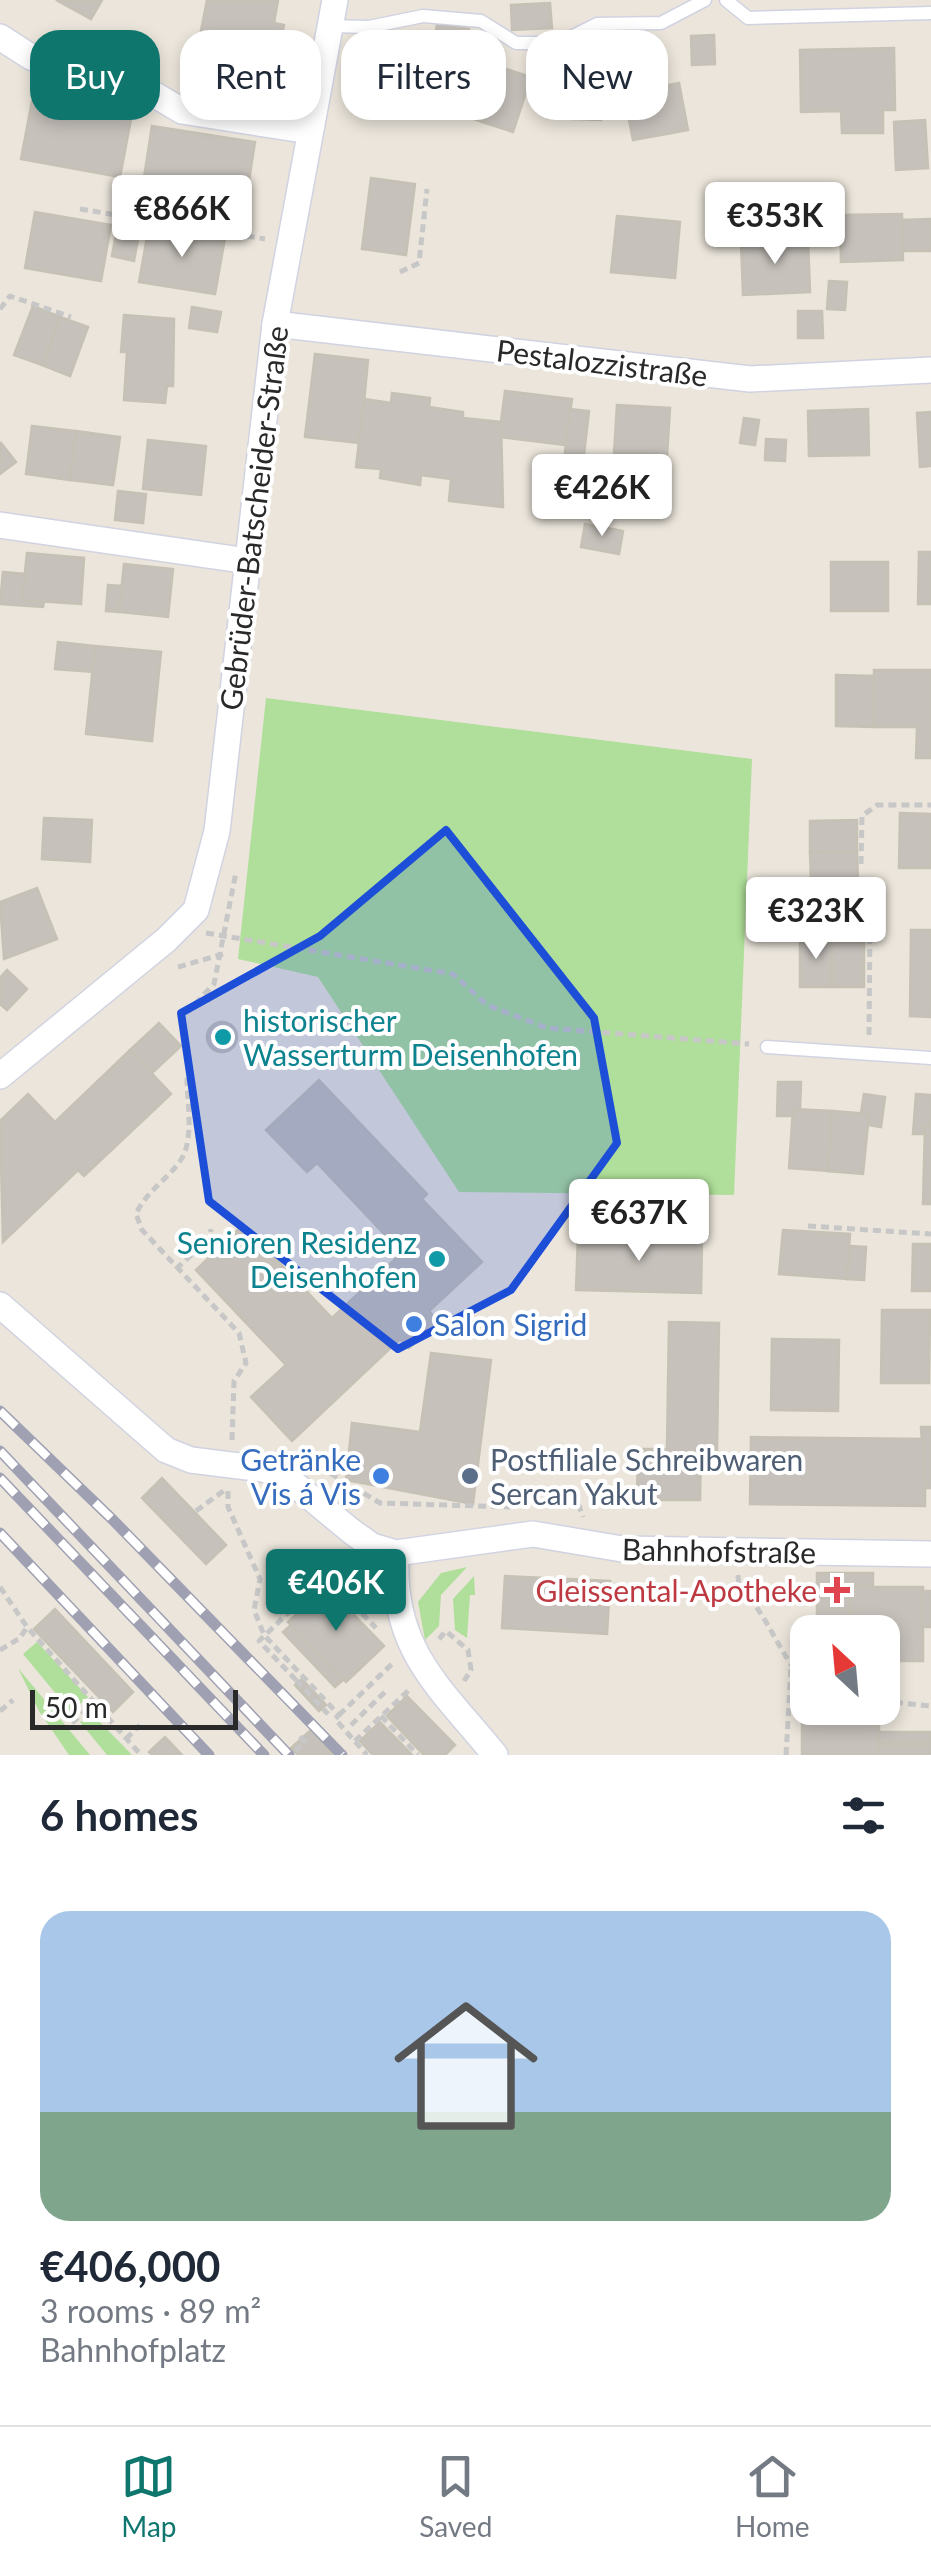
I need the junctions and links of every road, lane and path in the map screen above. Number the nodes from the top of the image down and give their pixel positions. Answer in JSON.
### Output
{"nodes":[{"id":1,"x":335,"y":0,"type":"edge"},
{"id":2,"x":706,"y":0,"type":"edge"},
{"id":3,"x":726,"y":0,"type":"edge"},
{"id":4,"x":931,"y":13,"type":"edge"},
{"id":5,"x":330,"y":26,"type":"junction"},
{"id":6,"x":0,"y":37,"type":"edge"},
{"id":7,"x":310,"y":132,"type":"junction"},
{"id":8,"x":427,"y":189,"type":"dead end"},
{"id":9,"x":80,"y":209,"type":"dead end"},
{"id":10,"x":291,"y":243,"type":"junction"},
{"id":11,"x":400,"y":272,"type":"dead end"},
{"id":12,"x":0,"y":310,"type":"edge"},
{"id":13,"x":71,"y":317,"type":"dead end"},
{"id":14,"x":275,"y":324,"type":"junction"},
{"id":15,"x":931,"y":370,"type":"edge"},
{"id":16,"x":0,"y":526,"type":"edge"},
{"id":17,"x":248,"y":561,"type":"junction"},
{"id":18,"x":931,"y":805,"type":"edge"},
{"id":19,"x":861,"y":864,"type":"dead end"},
{"id":20,"x":801,"y":925,"type":"dead end"},
{"id":21,"x":174,"y":932,"type":"junction"},
{"id":22,"x":223,"y":954,"type":"dead end"},
{"id":23,"x":178,"y":968,"type":"dead end"},
{"id":24,"x":766,"y":1047,"type":"joint"},
{"id":25,"x":869,"y":1054,"type":"junction"},
{"id":26,"x":931,"y":1058,"type":"edge"},
{"id":27,"x":0,"y":1076,"type":"edge"},
{"id":28,"x":187,"y":1078,"type":"dead end"},
{"id":29,"x":808,"y":1226,"type":"dead end"},
{"id":30,"x":212,"y":1229,"type":"dead end"},
{"id":31,"x":931,"y":1234,"type":"edge"},
{"id":32,"x":176,"y":1270,"type":"junction"},
{"id":33,"x":0,"y":1305,"type":"edge"},
{"id":34,"x":232,"y":1444,"type":"dead end"},
{"id":35,"x":302,"y":1457,"type":"dead end"},
{"id":36,"x":530,"y":1491,"type":"dead end"},
{"id":37,"x":510,"y":1508,"type":"dead end"},
{"id":38,"x":196,"y":1511,"type":"dead end"},
{"id":39,"x":581,"y":1544,"type":"junction"},
{"id":40,"x":736,"y":1552,"type":"junction"},
{"id":41,"x":396,"y":1554,"type":"junction"},
{"id":42,"x":931,"y":1554,"type":"edge"},
{"id":43,"x":347,"y":1556,"type":"dead end"},
{"id":44,"x":326,"y":1576,"type":"junction"},
{"id":45,"x":0,"y":1588,"type":"edge"},
{"id":46,"x":27,"y":1626,"type":"junction"},
{"id":47,"x":395,"y":1627,"type":"junction"},
{"id":48,"x":446,"y":1631,"type":"dead end"},
{"id":49,"x":264,"y":1635,"type":"junction"},
{"id":50,"x":0,"y":1650,"type":"edge"},
{"id":51,"x":790,"y":1668,"type":"joint"},
{"id":52,"x":428,"y":1673,"type":"junction"},
{"id":53,"x":298,"y":1677,"type":"junction"},
{"id":54,"x":464,"y":1680,"type":"dead end"},
{"id":55,"x":386,"y":1691,"type":"dead end"},
{"id":56,"x":14,"y":1700,"type":"dead end"},
{"id":57,"x":96,"y":1701,"type":"junction"},
{"id":58,"x":900,"y":1703,"type":"edge"},
{"id":59,"x":931,"y":1706,"type":"edge"},
{"id":60,"x":0,"y":1711,"type":"edge"},
{"id":61,"x":328,"y":1714,"type":"dead end"},
{"id":62,"x":339,"y":1715,"type":"junction"},
{"id":63,"x":381,"y":1716,"type":"junction"},
{"id":64,"x":72,"y":1723,"type":"dead end"},
{"id":65,"x":351,"y":1724,"type":"dead end"},
{"id":66,"x":140,"y":1725,"type":"dead end"},
{"id":67,"x":297,"y":1733,"type":"dead end"},
{"id":68,"x":126,"y":1739,"type":"junction"},
{"id":69,"x":355,"y":1740,"type":"junction"},
{"id":70,"x":295,"y":1751,"type":"dead end"},
{"id":71,"x":141,"y":1755,"type":"edge"},
{"id":72,"x":367,"y":1755,"type":"edge"},
{"id":73,"x":418,"y":1755,"type":"edge"},
{"id":74,"x":495,"y":1755,"type":"edge"},
{"id":75,"x":786,"y":1755,"type":"edge"}],
"edges":[{"from":1,"to":5,"type":"street","name":"Gebrüder-Batscheider-Straße"},
{"from":2,"to":5,"type":"lane"},
{"from":3,"to":4,"type":"lane"},
{"from":5,"to":7,"type":"street","name":"Gebrüder-Batscheider-Straße"},
{"from":6,"to":7,"type":"street"},
{"from":7,"to":10,"type":"street","name":"Gebrüder-Batscheider-Straße"},
{"from":8,"to":11,"type":"path"},
{"from":9,"to":10,"type":"path"},
{"from":10,"to":14,"type":"street","name":"Gebrüder-Batscheider-Straße"},
{"from":12,"to":13,"type":"path"},
{"from":14,"to":15,"type":"street","name":"Pestalozzistraße"},
{"from":14,"to":17,"type":"street","name":"Gebrüder-Batscheider-Straße"},
{"from":16,"to":17,"type":"street"},
{"from":17,"to":21,"type":"street","name":"Gebrüder-Batscheider-Straße"},
{"from":18,"to":19,"type":"path"},
{"from":20,"to":25,"type":"path"},
{"from":21,"to":24,"type":"path"},
{"from":21,"to":27,"type":"street"},
{"from":22,"to":23,"type":"path"},
{"from":24,"to":25,"type":"lane"},
{"from":25,"to":26,"type":"lane"},
{"from":28,"to":32,"type":"path"},
{"from":29,"to":31,"type":"path"},
{"from":30,"to":32,"type":"path"},
{"from":32,"to":34,"type":"path"},
{"from":33,"to":41,"type":"street"},
{"from":35,"to":37,"type":"path"},
{"from":36,"to":39,"type":"path"},
{"from":38,"to":49,"type":"path"},
{"from":39,"to":40,"type":"street","name":"Bahnhofstraße"},
{"from":39,"to":41,"type":"street","name":"Bahnhofstraße"},
{"from":40,"to":42,"type":"street","name":"Bahnhofstraße"},
{"from":40,"to":51,"type":"path"},
{"from":41,"to":47,"type":"street"},
{"from":43,"to":44,"type":"path"},
{"from":44,"to":47,"type":"path"},
{"from":44,"to":49,"type":"path"},
{"from":45,"to":46,"type":"path"},
{"from":46,"to":50,"type":"path"},
{"from":46,"to":57,"type":"path"},
{"from":47,"to":52,"type":"street"},
{"from":47,"to":62,"type":"path"},
{"from":48,"to":54,"type":"path"},
{"from":49,"to":53,"type":"path"},
{"from":51,"to":75,"type":"path"},
{"from":52,"to":63,"type":"path"},
{"from":52,"to":74,"type":"street"},
{"from":53,"to":61,"type":"path"},
{"from":53,"to":62,"type":"path"},
{"from":55,"to":65,"type":"path"},
{"from":56,"to":60,"type":"path"},
{"from":57,"to":64,"type":"path"},
{"from":57,"to":68,"type":"path"},
{"from":58,"to":59,"type":"path"},
{"from":62,"to":69,"type":"path"},
{"from":63,"to":69,"type":"path"},
{"from":63,"to":73,"type":"path"},
{"from":66,"to":68,"type":"path"},
{"from":67,"to":70,"type":"path"},
{"from":68,"to":71,"type":"path"},
{"from":69,"to":72,"type":"path"}]}
